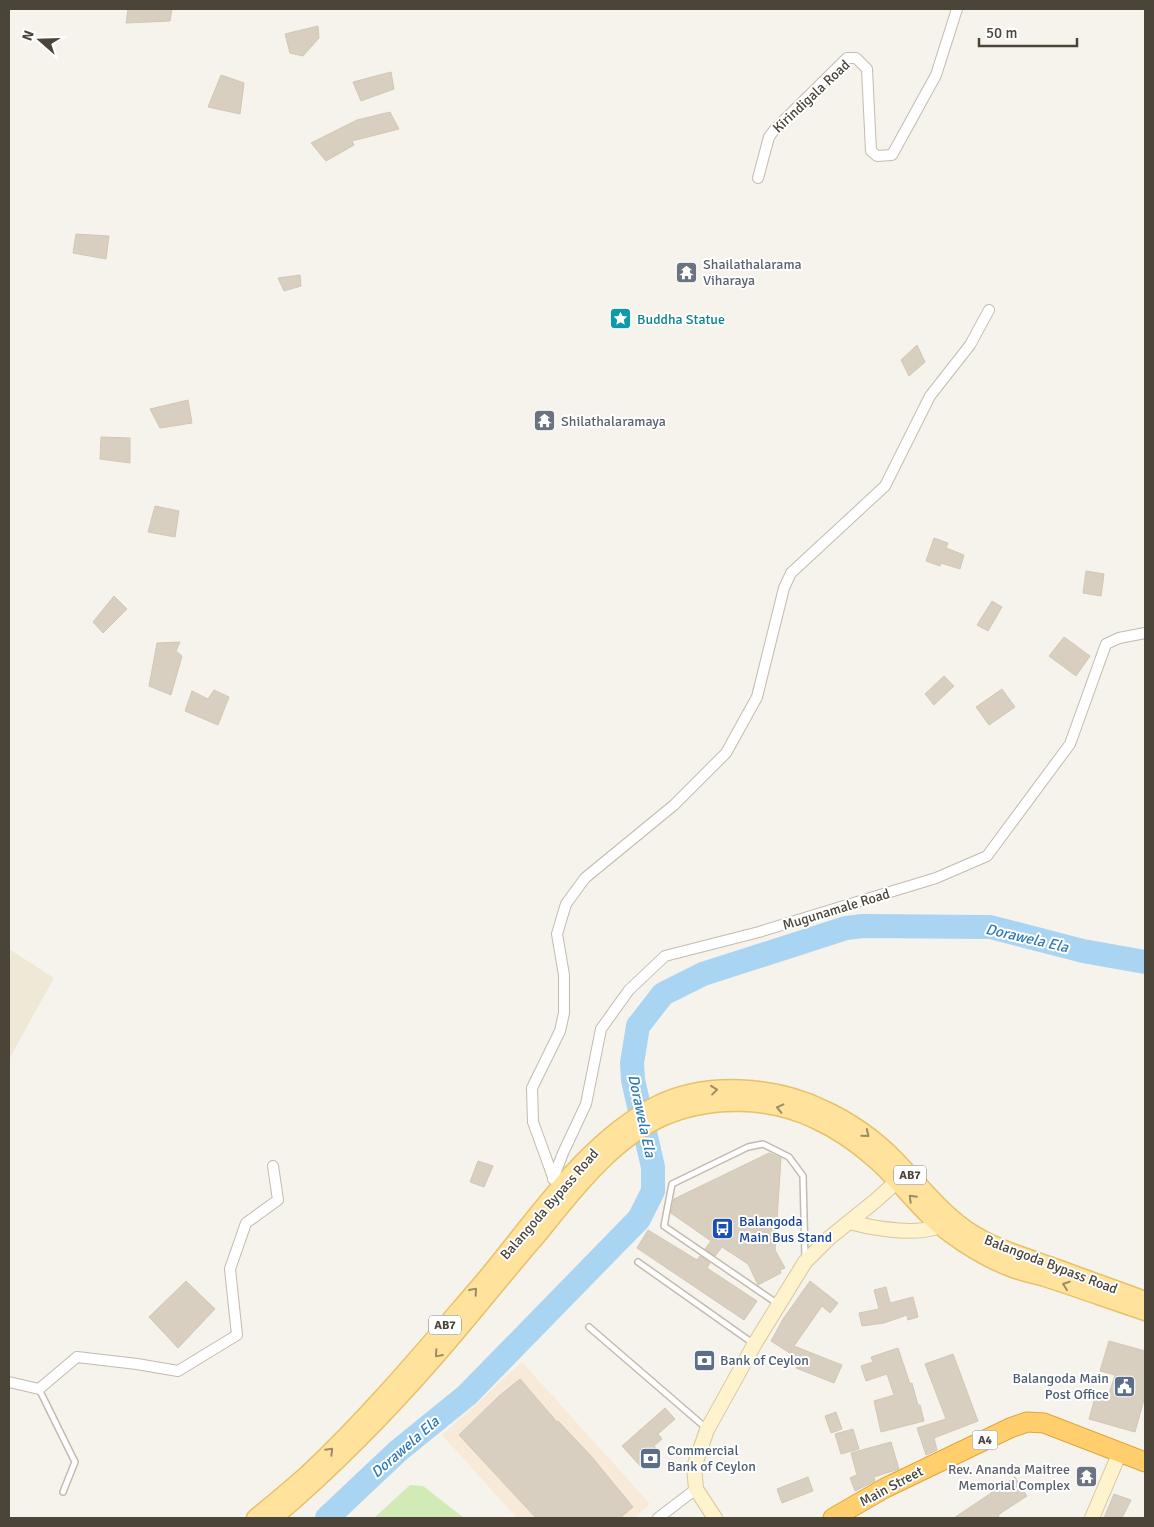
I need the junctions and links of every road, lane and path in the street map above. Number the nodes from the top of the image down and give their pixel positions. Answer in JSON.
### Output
{"nodes":[{"id":1,"x":957,"y":9,"type":"edge"},
{"id":2,"x":758,"y":178,"type":"dead end"},
{"id":3,"x":989,"y":310,"type":"dead end"},
{"id":4,"x":1145,"y":634,"type":"edge"},
{"id":5,"x":630,"y":1129,"type":"junction"},
{"id":6,"x":274,"y":1166,"type":"dead end"},
{"id":7,"x":902,"y":1177,"type":"junction"},
{"id":8,"x":555,"y":1184,"type":"junction"},
{"id":9,"x":944,"y":1221,"type":"junction"},
{"id":10,"x":850,"y":1222,"type":"junction"},
{"id":11,"x":638,"y":1262,"type":"dead end"},
{"id":12,"x":805,"y":1262,"type":"junction"},
{"id":13,"x":1145,"y":1300,"type":"edge"},
{"id":14,"x":778,"y":1304,"type":"junction"},
{"id":15,"x":1145,"y":1312,"type":"edge"},
{"id":16,"x":589,"y":1327,"type":"dead end"},
{"id":17,"x":754,"y":1345,"type":"junction"},
{"id":18,"x":9,"y":1382,"type":"edge"},
{"id":19,"x":39,"y":1389,"type":"junction"},
{"id":20,"x":707,"y":1430,"type":"junction"},
{"id":21,"x":1120,"y":1452,"type":"junction"},
{"id":22,"x":1145,"y":1462,"type":"edge"},
{"id":23,"x":696,"y":1489,"type":"junction"},
{"id":24,"x":63,"y":1492,"type":"dead end"},
{"id":25,"x":255,"y":1518,"type":"edge"},
{"id":26,"x":274,"y":1518,"type":"edge"},
{"id":27,"x":658,"y":1518,"type":"edge"},
{"id":28,"x":715,"y":1518,"type":"edge"},
{"id":29,"x":833,"y":1518,"type":"edge"},
{"id":30,"x":1092,"y":1518,"type":"edge"}],
"edges":[{"from":1,"to":2,"type":"street","name":"Kirindigala Road"},
{"from":3,"to":8,"type":"street"},
{"from":4,"to":8,"type":"street","name":"Mugunamale Road"},
{"from":5,"to":7,"type":"main road","name":"Balangoda Bypass Road","number":"AB7"},
{"from":5,"to":8,"type":"main road","name":"Balangoda Bypass Road","number":"AB7"},
{"from":5,"to":26,"type":"main road","name":"Balangoda Bypass Road","number":"AB7","one_way":true},
{"from":6,"to":19,"type":"street"},
{"from":7,"to":9,"type":"main road","name":"Balangoda Bypass Road","number":"AB7"},
{"from":7,"to":10,"type":"street"},
{"from":25,"to":8,"type":"main road","name":"Balangoda Bypass Road","number":"AB7","one_way":true},
{"from":9,"to":10,"type":"street"},
{"from":9,"to":13,"type":"main road","name":"Balangoda Bypass Road","number":"AB7"},
{"from":15,"to":9,"type":"main road","name":"Balangoda Bypass Road","number":"AB7","one_way":true},
{"from":10,"to":12,"type":"street"},
{"from":11,"to":17,"type":"lane"},
{"from":12,"to":14,"type":"street"},
{"from":12,"to":14,"type":"lane"},
{"from":14,"to":17,"type":"street"},
{"from":16,"to":20,"type":"lane"},
{"from":17,"to":20,"type":"street"},
{"from":18,"to":19,"type":"street"},
{"from":19,"to":24,"type":"lane"},
{"from":20,"to":23,"type":"street"},
{"from":21,"to":22,"type":"highway","name":"Main Street","number":"A4"},
{"from":21,"to":29,"type":"highway","name":"Main Street","number":"A4"},
{"from":21,"to":30,"type":"street"},
{"from":23,"to":27,"type":"street"},
{"from":23,"to":28,"type":"street"}]}
